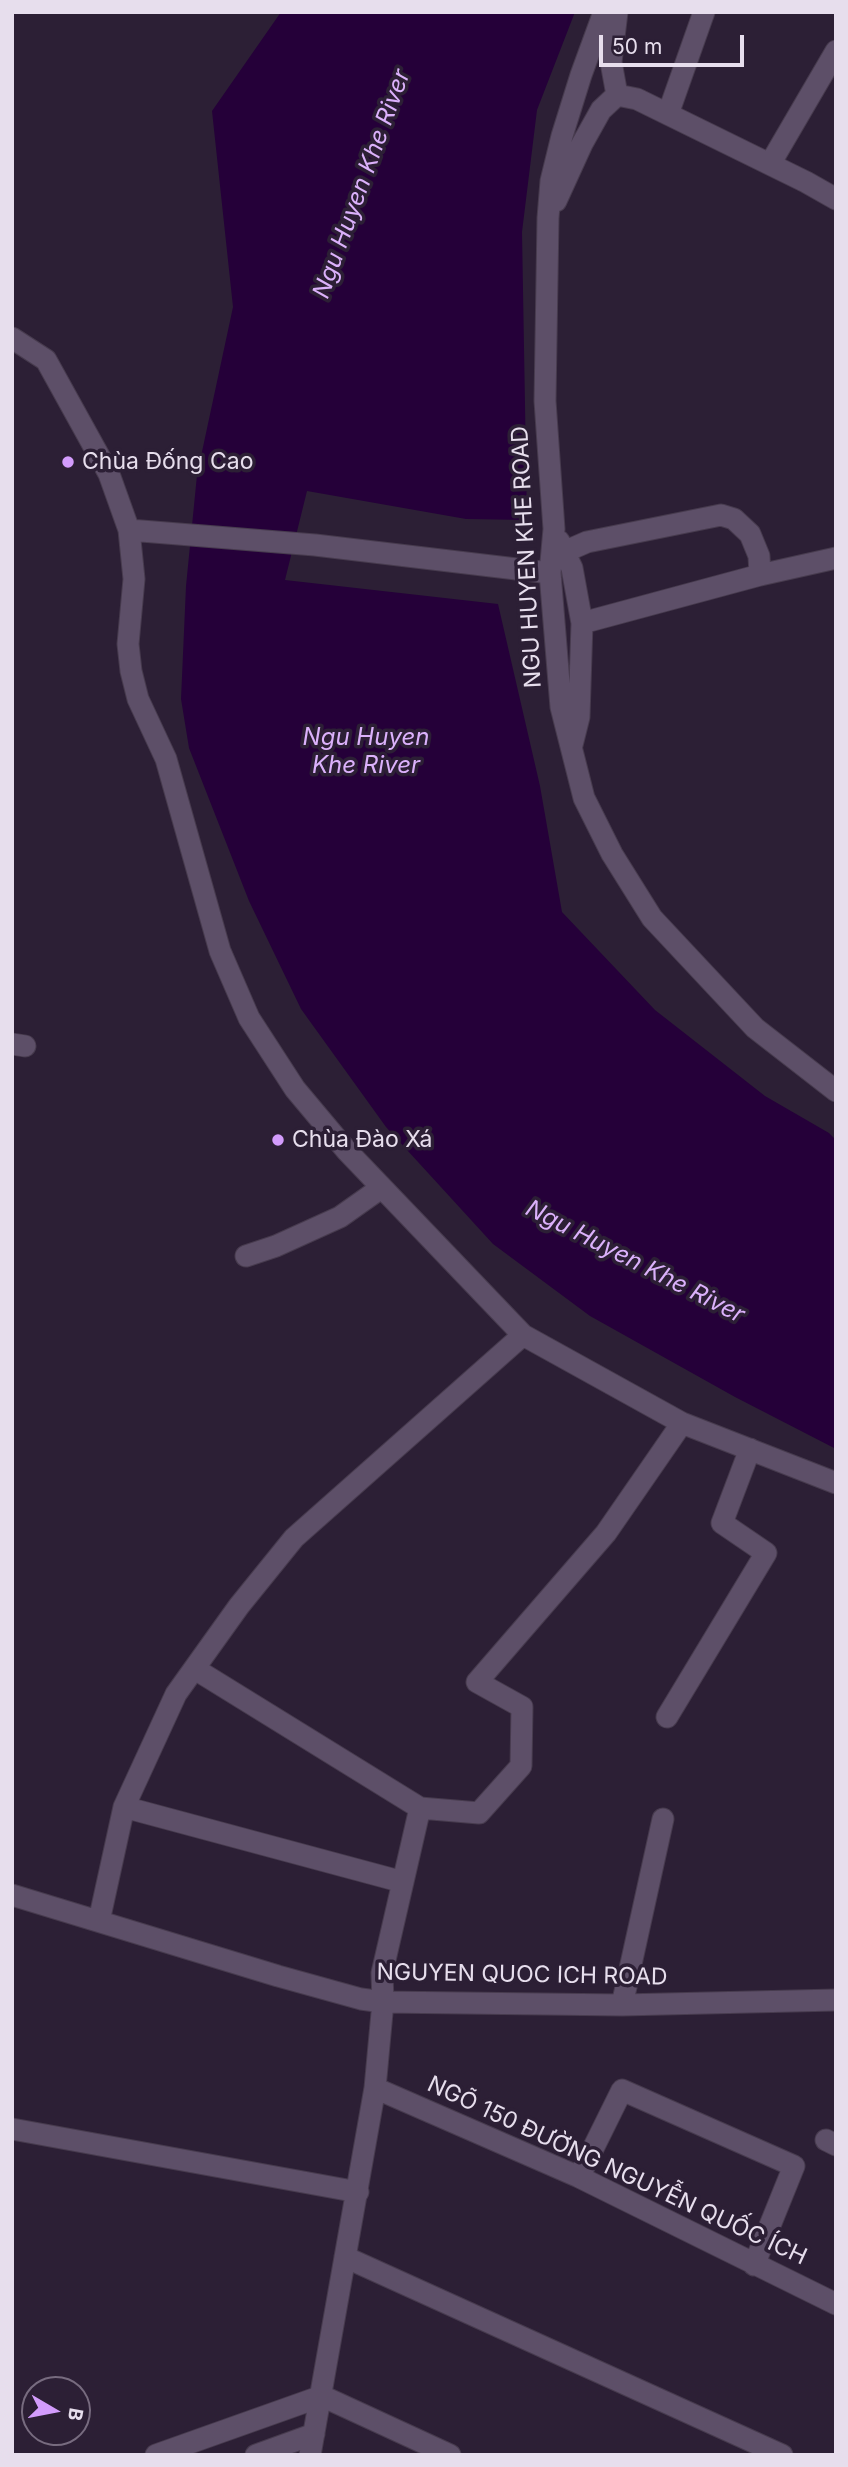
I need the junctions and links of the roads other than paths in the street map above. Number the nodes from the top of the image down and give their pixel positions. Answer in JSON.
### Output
{"nodes":[{"id":1,"x":604,"y":12,"type":"edge"},
{"id":2,"x":617,"y":12,"type":"edge"},
{"id":3,"x":704,"y":12,"type":"edge"},
{"id":4,"x":836,"y":51,"type":"edge"},
{"id":5,"x":617,"y":95,"type":"junction"},
{"id":6,"x":668,"y":114,"type":"junction"},
{"id":7,"x":769,"y":164,"type":"junction"},
{"id":8,"x":836,"y":199,"type":"edge"},
{"id":9,"x":548,"y":218,"type":"junction"},
{"id":10,"x":12,"y":338,"type":"edge"},
{"id":11,"x":554,"y":529,"type":"junction"},
{"id":12,"x":139,"y":531,"type":"junction"},
{"id":13,"x":564,"y":552,"type":"junction"},
{"id":14,"x":836,"y":558,"type":"edge"},
{"id":15,"x":550,"y":573,"type":"junction"},
{"id":16,"x":760,"y":575,"type":"junction"},
{"id":17,"x":582,"y":623,"type":"junction"},
{"id":18,"x":571,"y":747,"type":"junction"},
{"id":19,"x":834,"y":1087,"type":"edge"},
{"id":20,"x":381,"y":1188,"type":"junction"},
{"id":21,"x":246,"y":1256,"type":"dead end"},
{"id":22,"x":523,"y":1335,"type":"junction"},
{"id":23,"x":682,"y":1423,"type":"junction"},
{"id":24,"x":750,"y":1448,"type":"junction"},
{"id":25,"x":836,"y":1483,"type":"edge"},
{"id":26,"x":195,"y":1669,"type":"junction"},
{"id":27,"x":667,"y":1717,"type":"dead end"},
{"id":28,"x":124,"y":1807,"type":"junction"},
{"id":29,"x":420,"y":1808,"type":"junction"},
{"id":30,"x":663,"y":1819,"type":"dead end"},
{"id":31,"x":403,"y":1882,"type":"junction"},
{"id":32,"x":12,"y":1895,"type":"edge"},
{"id":33,"x":99,"y":1921,"type":"junction"},
{"id":34,"x":836,"y":2000,"type":"edge"},
{"id":35,"x":383,"y":2002,"type":"junction"},
{"id":36,"x":622,"y":2005,"type":"junction"},
{"id":37,"x":375,"y":2088,"type":"junction"},
{"id":38,"x":12,"y":2129,"type":"edge"},
{"id":39,"x":579,"y":2177,"type":"junction"},
{"id":40,"x":358,"y":2192,"type":"junction"},
{"id":41,"x":345,"y":2257,"type":"junction"},
{"id":42,"x":754,"y":2265,"type":"junction"},
{"id":43,"x":836,"y":2304,"type":"edge"},
{"id":44,"x":322,"y":2396,"type":"junction"},
{"id":45,"x":312,"y":2444,"type":"edge"},
{"id":46,"x":156,"y":2455,"type":"edge"},
{"id":47,"x":256,"y":2455,"type":"edge"},
{"id":48,"x":450,"y":2455,"type":"edge"},
{"id":49,"x":782,"y":2455,"type":"edge"}],
"edges":[{"from":1,"to":9,"type":"street","name":"NGU HUYEN KHE ROAD"},
{"from":2,"to":5,"type":"street"},
{"from":3,"to":6,"type":"street"},
{"from":4,"to":7,"type":"street"},
{"from":5,"to":6,"type":"street"},
{"from":5,"to":9,"type":"street"},
{"from":6,"to":7,"type":"street"},
{"from":7,"to":8,"type":"street"},
{"from":9,"to":11,"type":"street","name":"NGU HUYEN KHE ROAD"},
{"from":10,"to":12,"type":"street"},
{"from":11,"to":13,"type":"street"},
{"from":11,"to":15,"type":"street","name":"NGU HUYEN KHE ROAD"},
{"from":12,"to":15,"type":"street"},
{"from":12,"to":20,"type":"street"},
{"from":13,"to":16,"type":"street"},
{"from":13,"to":17,"type":"street"},
{"from":14,"to":16,"type":"street"},
{"from":15,"to":18,"type":"street","name":"NGU HUYEN KHE ROAD"},
{"from":16,"to":17,"type":"street"},
{"from":17,"to":18,"type":"street"},
{"from":18,"to":19,"type":"street","name":"NGU HUYEN KHE ROAD"},
{"from":20,"to":21,"type":"street"},
{"from":20,"to":22,"type":"street"},
{"from":22,"to":23,"type":"street"},
{"from":22,"to":26,"type":"street"},
{"from":23,"to":24,"type":"street"},
{"from":23,"to":29,"type":"street"},
{"from":24,"to":25,"type":"street"},
{"from":24,"to":27,"type":"street"},
{"from":26,"to":28,"type":"street"},
{"from":26,"to":29,"type":"street"},
{"from":28,"to":31,"type":"street"},
{"from":28,"to":33,"type":"street"},
{"from":29,"to":31,"type":"street"},
{"from":30,"to":36,"type":"street"},
{"from":31,"to":35,"type":"street"},
{"from":32,"to":33,"type":"street","name":"NGUYEN QUOC ICH ROAD"},
{"from":33,"to":35,"type":"street","name":"NGUYEN QUOC ICH ROAD"},
{"from":34,"to":36,"type":"street","name":"NGUYEN QUOC ICH ROAD"},
{"from":35,"to":36,"type":"street","name":"NGUYEN QUOC ICH ROAD"},
{"from":35,"to":37,"type":"street"},
{"from":37,"to":39,"type":"street","name":"NGÕ 150 ĐƯỜNG NGUYỄN QUỐC ÍCH"},
{"from":37,"to":40,"type":"street"},
{"from":38,"to":40,"type":"street"},
{"from":39,"to":42,"type":"street","name":"NGÕ 150 ĐƯỜNG NGUYỄN QUỐC ÍCH"},
{"from":39,"to":42,"type":"street"},
{"from":40,"to":41,"type":"street"},
{"from":41,"to":44,"type":"street"},
{"from":41,"to":49,"type":"street"},
{"from":42,"to":43,"type":"street","name":"NGÕ 150 ĐƯỜNG NGUYỄN QUỐC ÍCH"},
{"from":44,"to":45,"type":"street"},
{"from":44,"to":46,"type":"street"},
{"from":44,"to":48,"type":"street"},
{"from":45,"to":47,"type":"street"}]}
